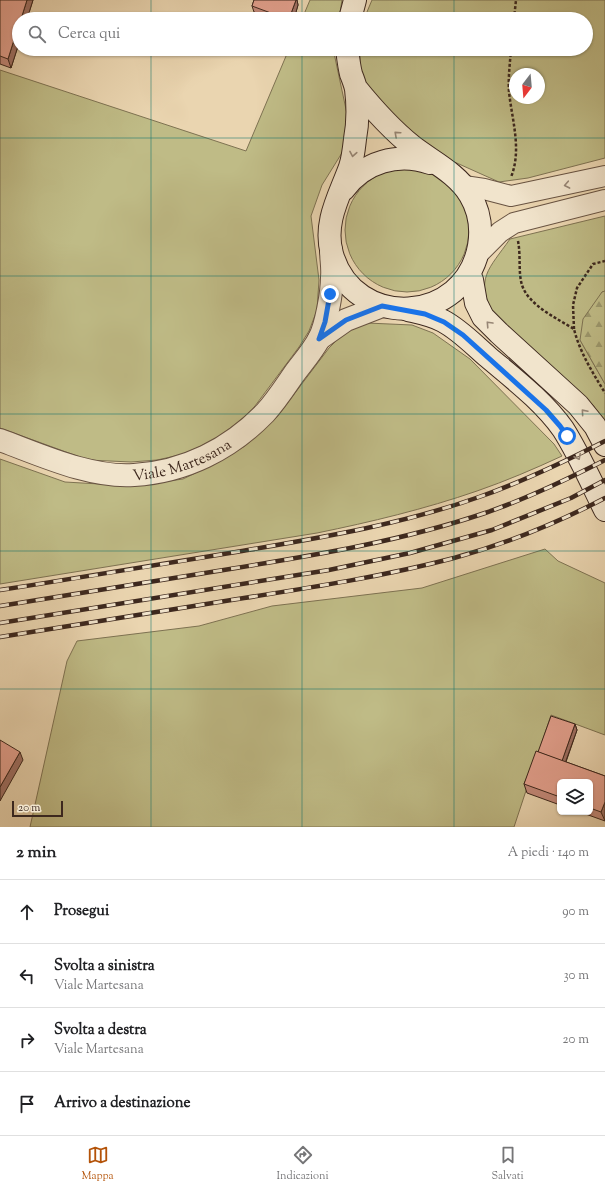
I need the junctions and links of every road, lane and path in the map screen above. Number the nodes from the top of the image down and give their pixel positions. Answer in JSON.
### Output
{"nodes":[{"id":1,"x":355,"y":0,"type":"edge"},
{"id":2,"x":516,"y":0,"type":"edge"},
{"id":3,"x":352,"y":12,"type":"edge"},
{"id":4,"x":515,"y":12,"type":"edge"},
{"id":5,"x":348,"y":56,"type":"edge"},
{"id":6,"x":510,"y":56,"type":"edge"},
{"id":7,"x":356,"y":88,"type":"junction"},
{"id":8,"x":439,"y":166,"type":"junction"},
{"id":9,"x":512,"y":174,"type":"dead end"},
{"id":10,"x":605,"y":176,"type":"edge"},
{"id":11,"x":464,"y":186,"type":"junction"},
{"id":12,"x":340,"y":195,"type":"junction"},
{"id":13,"x":605,"y":200,"type":"edge"},
{"id":14,"x":519,"y":243,"type":"dead end"},
{"id":15,"x":331,"y":250,"type":"junction"},
{"id":16,"x":478,"y":254,"type":"junction"},
{"id":17,"x":605,"y":261,"type":"edge"},
{"id":18,"x":469,"y":274,"type":"junction"},
{"id":19,"x":382,"y":306,"type":"junction"},
{"id":20,"x":403,"y":309,"type":"junction"},
{"id":21,"x":574,"y":329,"type":"junction"},
{"id":22,"x":319,"y":339,"type":"junction"},
{"id":23,"x":605,"y":394,"type":"edge"},
{"id":24,"x":0,"y":440,"type":"edge"},
{"id":25,"x":605,"y":444,"type":"edge"},
{"id":26,"x":605,"y":510,"type":"edge"}],
"edges":[{"from":1,"to":3,"type":"main road"},
{"from":2,"to":4,"type":"path"},
{"from":5,"to":7,"type":"main road"},
{"from":6,"to":9,"type":"path"},
{"from":8,"to":7,"type":"main road","one_way":true},
{"from":7,"to":12,"type":"main road","one_way":true},
{"from":8,"to":11,"type":"main road"},
{"from":8,"to":12,"type":"main road"},
{"from":10,"to":11,"type":"street","one_way":true},
{"from":11,"to":16,"type":"main road"},
{"from":12,"to":15,"type":"main road"},
{"from":13,"to":16,"type":"street"},
{"from":14,"to":21,"type":"path"},
{"from":15,"to":19,"type":"main road"},
{"from":15,"to":22,"type":"main road","name":"Viale Martesana"},
{"from":16,"to":18,"type":"main road"},
{"from":17,"to":21,"type":"path"},
{"from":18,"to":20,"type":"main road"},
{"from":25,"to":18,"type":"main road","one_way":true},
{"from":19,"to":20,"type":"main road"},
{"from":19,"to":22,"type":"main road","name":"Viale Martesana"},
{"from":20,"to":26,"type":"main road","one_way":true},
{"from":21,"to":23,"type":"path"},
{"from":22,"to":24,"type":"main road","name":"Viale Martesana"}]}
